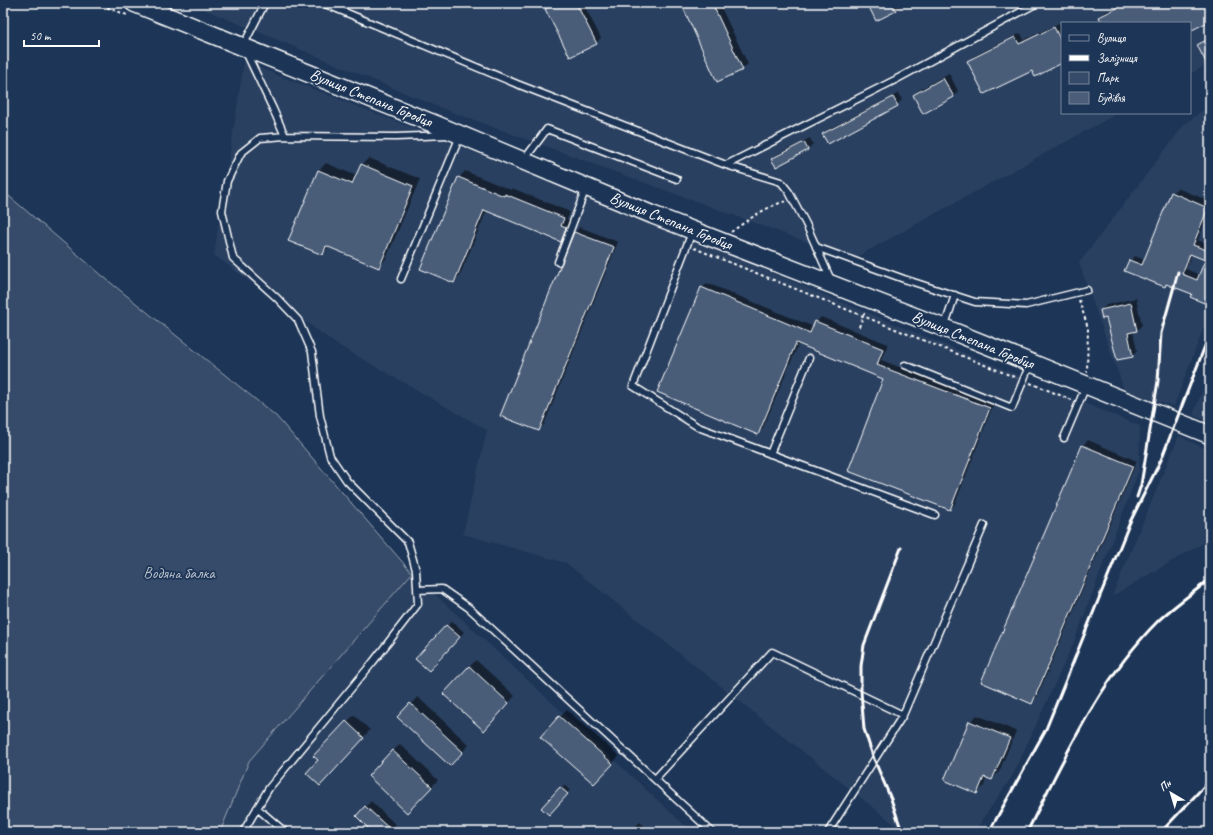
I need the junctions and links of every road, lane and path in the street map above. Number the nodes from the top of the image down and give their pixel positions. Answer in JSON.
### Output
{"nodes":[{"id":1,"x":134,"y":3,"type":"edge"},
{"id":2,"x":265,"y":3,"type":"edge"},
{"id":3,"x":323,"y":3,"type":"edge"},
{"id":4,"x":1037,"y":3,"type":"edge"},
{"id":5,"x":243,"y":46,"type":"junction"},
{"id":6,"x":460,"y":135,"type":"junction"},
{"id":7,"x":285,"y":136,"type":"junction"},
{"id":8,"x":523,"y":161,"type":"junction"},
{"id":9,"x":726,"y":165,"type":"junction"},
{"id":10,"x":677,"y":179,"type":"dead end"},
{"id":11,"x":586,"y":187,"type":"junction"},
{"id":12,"x":793,"y":199,"type":"junction"},
{"id":13,"x":728,"y":234,"type":"dead end"},
{"id":14,"x":689,"y":238,"type":"junction"},
{"id":15,"x":816,"y":248,"type":"junction"},
{"id":16,"x":558,"y":262,"type":"dead end"},
{"id":17,"x":401,"y":279,"type":"dead end"},
{"id":18,"x":834,"y":285,"type":"junction"},
{"id":19,"x":1087,"y":290,"type":"dead end"},
{"id":20,"x":1077,"y":293,"type":"junction"},
{"id":21,"x":955,"y":295,"type":"junction"},
{"id":22,"x":869,"y":299,"type":"junction"},
{"id":23,"x":863,"y":316,"type":"junction"},
{"id":24,"x":859,"y":327,"type":"dead end"},
{"id":25,"x":944,"y":328,"type":"junction"},
{"id":26,"x":809,"y":358,"type":"dead end"},
{"id":27,"x":1031,"y":363,"type":"junction"},
{"id":28,"x":906,"y":365,"type":"dead end"},
{"id":29,"x":1023,"y":380,"type":"junction"},
{"id":30,"x":1086,"y":385,"type":"junction"},
{"id":31,"x":1079,"y":403,"type":"junction"},
{"id":32,"x":1210,"y":435,"type":"edge"},
{"id":33,"x":1064,"y":438,"type":"dead end"},
{"id":34,"x":770,"y":454,"type":"junction"},
{"id":35,"x":935,"y":515,"type":"dead end"},
{"id":36,"x":984,"y":526,"type":"dead end"},
{"id":37,"x":417,"y":590,"type":"junction"},
{"id":38,"x":903,"y":715,"type":"junction"},
{"id":39,"x":655,"y":779,"type":"junction"},
{"id":40,"x":257,"y":808,"type":"junction"},
{"id":41,"x":243,"y":832,"type":"edge"},
{"id":42,"x":285,"y":832,"type":"edge"},
{"id":43,"x":712,"y":832,"type":"edge"},
{"id":44,"x":828,"y":832,"type":"edge"}],
"edges":[{"from":1,"to":5,"type":"main road","name":"Вулиця Степана Горобця"},
{"from":2,"to":5,"type":"lane"},
{"from":3,"to":9,"type":"lane"},
{"from":4,"to":9,"type":"lane"},
{"from":5,"to":6,"type":"main road","name":"Вулиця Степана Горобця"},
{"from":5,"to":7,"type":"lane"},
{"from":6,"to":7,"type":"lane"},
{"from":6,"to":8,"type":"main road","name":"Вулиця Степана Горобця"},
{"from":6,"to":17,"type":"lane"},
{"from":7,"to":37,"type":"lane"},
{"from":8,"to":10,"type":"lane"},
{"from":8,"to":11,"type":"main road","name":"Вулиця Степана Горобця"},
{"from":9,"to":12,"type":"lane"},
{"from":11,"to":14,"type":"main road","name":"Вулиця Степана Горобця"},
{"from":11,"to":16,"type":"lane"},
{"from":12,"to":13,"type":"path"},
{"from":12,"to":15,"type":"lane"},
{"from":14,"to":18,"type":"main road","name":"Вулиця Степана Горобця"},
{"from":14,"to":23,"type":"path"},
{"from":14,"to":34,"type":"lane"},
{"from":15,"to":18,"type":"lane"},
{"from":15,"to":21,"type":"lane"},
{"from":18,"to":22,"type":"main road","name":"Вулиця Степана Горобця"},
{"from":19,"to":20,"type":"lane"},
{"from":20,"to":21,"type":"lane"},
{"from":20,"to":30,"type":"path"},
{"from":21,"to":25,"type":"lane"},
{"from":22,"to":23,"type":"path"},
{"from":22,"to":25,"type":"main road","name":"Вулиця Степана Горобця"},
{"from":23,"to":24,"type":"path"},
{"from":23,"to":29,"type":"path"},
{"from":25,"to":27,"type":"main road","name":"Вулиця Степана Горобця"},
{"from":26,"to":34,"type":"lane"},
{"from":27,"to":29,"type":"lane"},
{"from":27,"to":30,"type":"main road","name":"Вулиця Степана Горобця"},
{"from":28,"to":29,"type":"lane"},
{"from":29,"to":31,"type":"path"},
{"from":30,"to":31,"type":"lane"},
{"from":30,"to":32,"type":"main road","name":"Вулиця Степана Горобця"},
{"from":31,"to":33,"type":"lane"},
{"from":34,"to":35,"type":"lane"},
{"from":36,"to":38,"type":"lane"},
{"from":37,"to":39,"type":"lane"},
{"from":37,"to":40,"type":"lane"},
{"from":38,"to":39,"type":"lane"},
{"from":38,"to":44,"type":"lane"},
{"from":39,"to":43,"type":"lane"},
{"from":40,"to":41,"type":"lane"},
{"from":40,"to":42,"type":"lane"}]}
